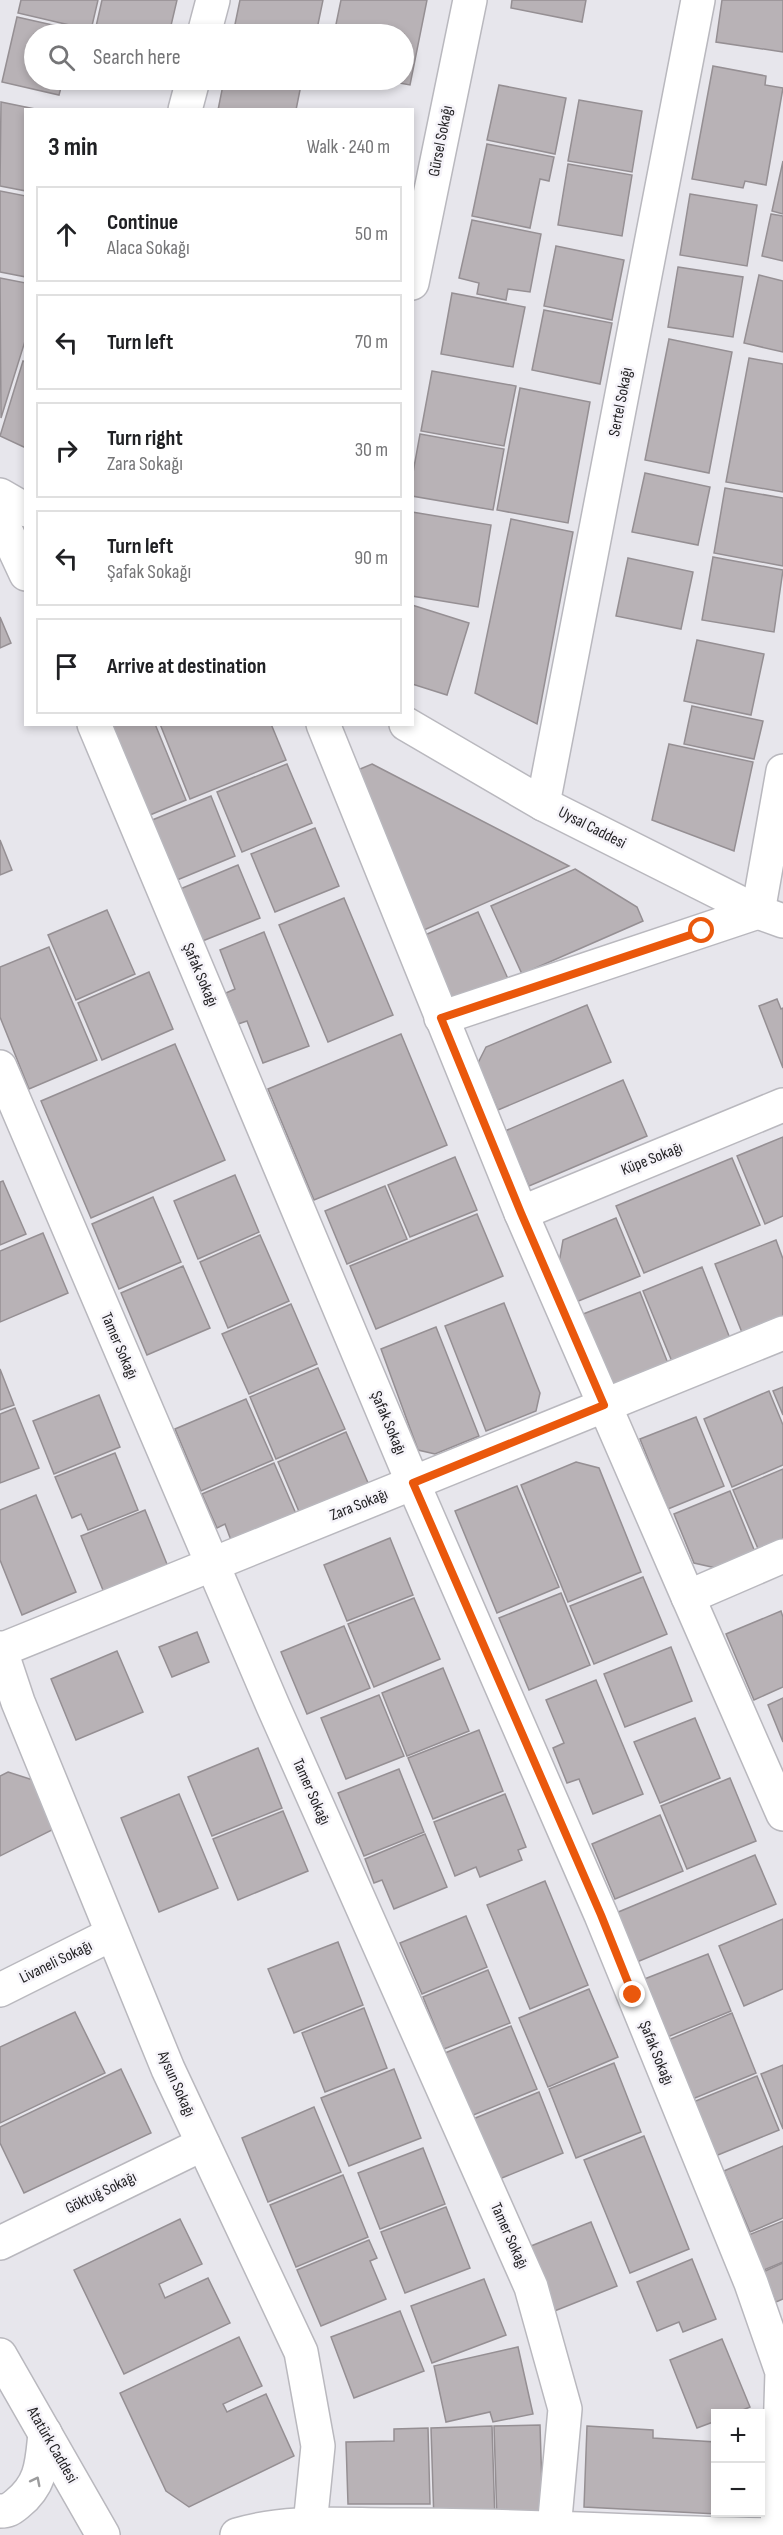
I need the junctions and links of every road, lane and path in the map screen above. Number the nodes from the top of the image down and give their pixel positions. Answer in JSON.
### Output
{"nodes":[{"id":1,"x":213,"y":0,"type":"edge"},
{"id":2,"x":470,"y":0,"type":"edge"},
{"id":3,"x":698,"y":0,"type":"edge"},
{"id":4,"x":207,"y":24,"type":"edge"},
{"id":5,"x":190,"y":90,"type":"edge"},
{"id":6,"x":186,"y":108,"type":"edge"},
{"id":7,"x":414,"y":272,"type":"edge"},
{"id":8,"x":0,"y":495,"type":"edge"},
{"id":9,"x":24,"y":509,"type":"edge"},
{"id":10,"x":0,"y":518,"type":"edge"},
{"id":11,"x":24,"y":570,"type":"edge"},
{"id":12,"x":95,"y":726,"type":"edge"},
{"id":13,"x":324,"y":726,"type":"edge"},
{"id":14,"x":409,"y":726,"type":"edge"},
{"id":15,"x":783,"y":771,"type":"edge"},
{"id":16,"x":543,"y":804,"type":"junction"},
{"id":17,"x":771,"y":917,"type":"edge"},
{"id":18,"x":441,"y":1018,"type":"junction"},
{"id":19,"x":0,"y":1067,"type":"edge"},
{"id":20,"x":783,"y":1105,"type":"edge"},
{"id":21,"x":521,"y":1213,"type":"junction"},
{"id":22,"x":783,"y":1333,"type":"edge"},
{"id":23,"x":604,"y":1405,"type":"junction"},
{"id":24,"x":413,"y":1483,"type":"junction"},
{"id":25,"x":783,"y":1556,"type":"edge"},
{"id":26,"x":212,"y":1565,"type":"junction"},
{"id":27,"x":688,"y":1597,"type":"junction"},
{"id":28,"x":0,"y":1649,"type":"edge"},
{"id":29,"x":9,"y":1707,"type":"edge"},
{"id":30,"x":779,"y":1795,"type":"edge"},
{"id":31,"x":112,"y":1934,"type":"junction"},
{"id":32,"x":0,"y":1990,"type":"edge"},
{"id":33,"x":203,"y":2144,"type":"junction"},
{"id":34,"x":0,"y":2243,"type":"edge"},
{"id":35,"x":0,"y":2355,"type":"edge"},
{"id":36,"x":45,"y":2433,"type":"junction"},
{"id":37,"x":0,"y":2511,"type":"edge"},
{"id":38,"x":310,"y":2525,"type":"junction"},
{"id":39,"x":554,"y":2529,"type":"junction"},
{"id":40,"x":103,"y":2535,"type":"edge"},
{"id":41,"x":237,"y":2535,"type":"edge"},
{"id":42,"x":777,"y":2535,"type":"edge"},
{"id":43,"x":783,"y":2535,"type":"edge"}],
"edges":[{"from":1,"to":4,"type":"street"},
{"from":2,"to":7,"type":"street","name":"Gürsel Sokağı"},
{"from":3,"to":16,"type":"street","name":"Sertel Sokağı"},
{"from":5,"to":6,"type":"street"},
{"from":8,"to":9,"type":"street"},
{"from":10,"to":11,"type":"street"},
{"from":12,"to":24,"type":"street","name":"Şafak Sokağı"},
{"from":13,"to":18,"type":"street"},
{"from":14,"to":16,"type":"street","name":"Uysal Caddesi"},
{"from":15,"to":17,"type":"street"},
{"from":16,"to":17,"type":"street","name":"Uysal Caddesi"},
{"from":17,"to":18,"type":"street"},
{"from":18,"to":21,"type":"street"},
{"from":19,"to":26,"type":"street","name":"Tamer Sokağı"},
{"from":20,"to":21,"type":"street","name":"Küpe Sokağı"},
{"from":21,"to":23,"type":"street"},
{"from":22,"to":23,"type":"street","name":"Zara Sokağı"},
{"from":23,"to":24,"type":"street","name":"Zara Sokağı"},
{"from":23,"to":27,"type":"street"},
{"from":24,"to":26,"type":"street","name":"Zara Sokağı"},
{"from":24,"to":42,"type":"street","name":"Şafak Sokağı"},
{"from":25,"to":27,"type":"street"},
{"from":26,"to":28,"type":"street","name":"Zara Sokağı"},
{"from":26,"to":39,"type":"street","name":"Tamer Sokağı"},
{"from":27,"to":30,"type":"street"},
{"from":28,"to":29,"type":"street","name":"Aysun Sokağı"},
{"from":29,"to":31,"type":"street","name":"Aysun Sokağı"},
{"from":31,"to":32,"type":"street","name":"Livaneli Sokağı"},
{"from":31,"to":33,"type":"street","name":"Aysun Sokağı"},
{"from":33,"to":34,"type":"street","name":"Göktuğ Sokağı"},
{"from":33,"to":38,"type":"street","name":"Aysun Sokağı"},
{"from":35,"to":36,"type":"street","name":"Atatürk Caddesi"},
{"from":37,"to":36,"type":"street","one_way":true},
{"from":36,"to":40,"type":"street","name":"Atatürk Caddesi"},
{"from":38,"to":39,"type":"street"},
{"from":38,"to":41,"type":"street"},
{"from":39,"to":42,"type":"street"},
{"from":42,"to":43,"type":"street"}]}
